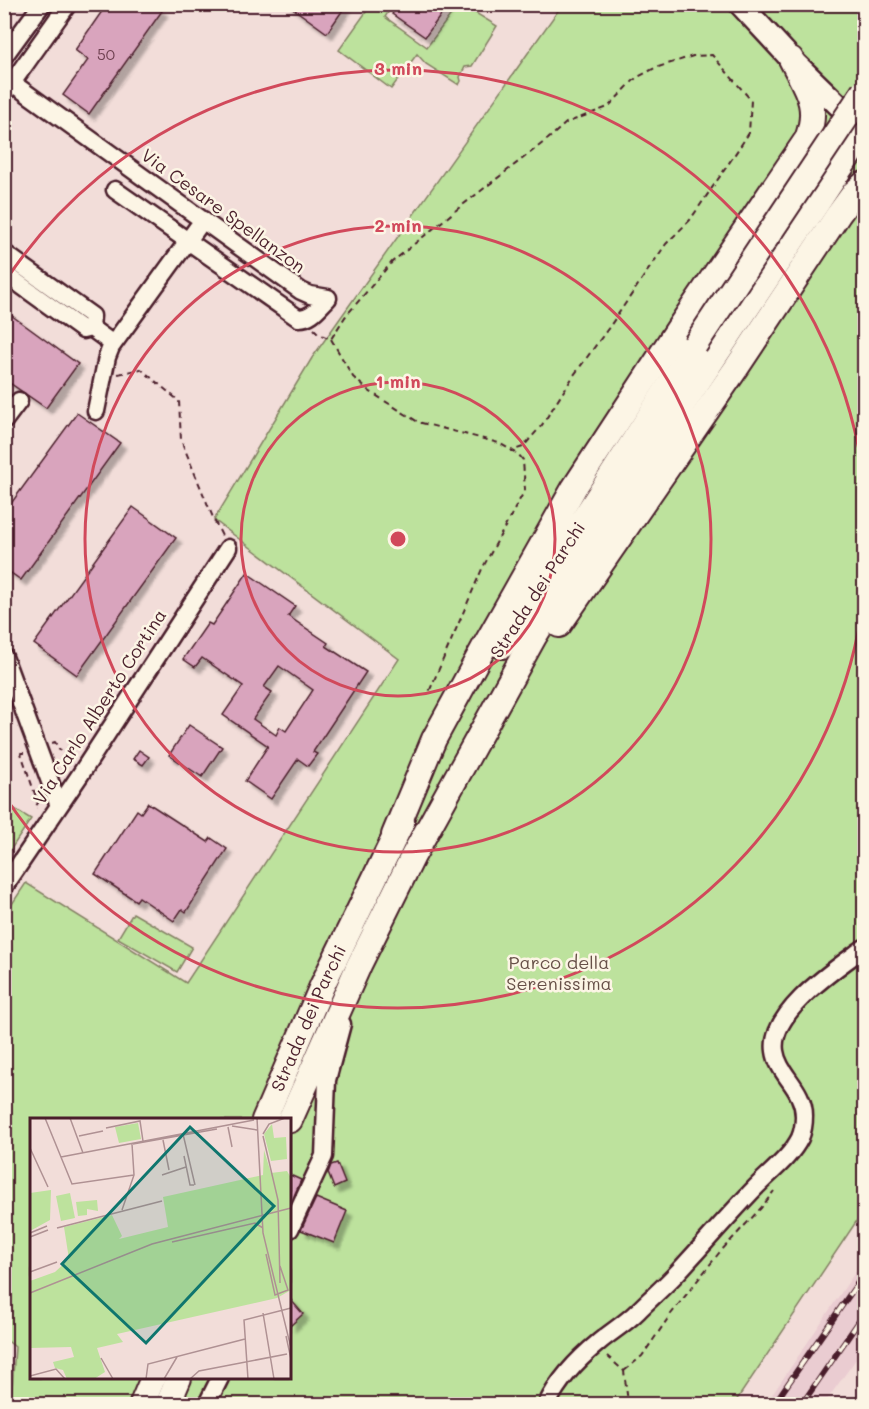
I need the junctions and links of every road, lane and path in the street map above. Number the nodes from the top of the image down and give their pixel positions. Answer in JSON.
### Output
{"nodes":[{"id":1,"x":42,"y":4,"type":"edge"},
{"id":2,"x":68,"y":4,"type":"edge"},
{"id":3,"x":740,"y":4,"type":"edge"},
{"id":4,"x":4,"y":16,"type":"edge"},
{"id":5,"x":13,"y":23,"type":"dead end"},
{"id":6,"x":4,"y":56,"type":"edge"},
{"id":7,"x":791,"y":59,"type":"junction"},
{"id":8,"x":9,"y":90,"type":"edge"},
{"id":9,"x":864,"y":91,"type":"edge"},
{"id":10,"x":4,"y":115,"type":"edge"},
{"id":11,"x":864,"y":132,"type":"edge"},
{"id":12,"x":864,"y":184,"type":"edge"},
{"id":13,"x":115,"y":190,"type":"dead end"},
{"id":14,"x":203,"y":220,"type":"junction"},
{"id":15,"x":188,"y":242,"type":"junction"},
{"id":16,"x":4,"y":253,"type":"edge"},
{"id":17,"x":4,"y":273,"type":"edge"},
{"id":18,"x":304,"y":319,"type":"junction"},
{"id":19,"x":91,"y":328,"type":"junction"},
{"id":20,"x":331,"y":339,"type":"junction"},
{"id":21,"x":113,"y":344,"type":"junction"},
{"id":22,"x":103,"y":377,"type":"junction"},
{"id":23,"x":19,"y":402,"type":"dead end"},
{"id":24,"x":96,"y":411,"type":"dead end"},
{"id":25,"x":4,"y":421,"type":"edge"},
{"id":26,"x":512,"y":451,"type":"junction"},
{"id":27,"x":228,"y":548,"type":"joint"},
{"id":28,"x":4,"y":657,"type":"edge"},
{"id":29,"x":429,"y":692,"type":"dead end"},
{"id":30,"x":52,"y":743,"type":"dead end"},
{"id":31,"x":60,"y":751,"type":"dead end"},
{"id":32,"x":24,"y":753,"type":"dead end"},
{"id":33,"x":469,"y":755,"type":"junction"},
{"id":34,"x":58,"y":806,"type":"junction"},
{"id":35,"x":37,"y":808,"type":"dead end"},
{"id":36,"x":394,"y":835,"type":"junction"},
{"id":37,"x":4,"y":887,"type":"edge"},
{"id":38,"x":864,"y":948,"type":"edge"},
{"id":39,"x":359,"y":965,"type":"junction"},
{"id":40,"x":264,"y":1118,"type":"edge"},
{"id":41,"x":291,"y":1118,"type":"edge"},
{"id":42,"x":775,"y":1190,"type":"dead end"},
{"id":43,"x":291,"y":1227,"type":"edge"},
{"id":44,"x":595,"y":1345,"type":"junction"},
{"id":45,"x":624,"y":1371,"type":"junction"},
{"id":46,"x":152,"y":1379,"type":"edge"},
{"id":47,"x":178,"y":1379,"type":"edge"},
{"id":48,"x":219,"y":1379,"type":"edge"},
{"id":49,"x":142,"y":1404,"type":"edge"},
{"id":50,"x":168,"y":1404,"type":"edge"},
{"id":51,"x":207,"y":1404,"type":"edge"},
{"id":52,"x":547,"y":1404,"type":"edge"},
{"id":53,"x":630,"y":1404,"type":"edge"}],
"edges":[{"from":1,"to":6,"type":"street"},
{"from":2,"to":8,"type":"street"},
{"from":3,"to":7,"type":"main road"},
{"from":4,"to":5,"type":"path"},
{"from":7,"to":11,"type":"main road"},
{"from":7,"to":36,"type":"highway"},
{"from":8,"to":10,"type":"path"},
{"from":8,"to":14,"type":"street","name":"Via Cesare Spellanzon"},
{"from":9,"to":36,"type":"highway","name":"Strada dei Parchi","bridge":true},
{"from":11,"to":33,"type":"highway","name":"Strada dei Parchi"},
{"from":12,"to":33,"type":"highway"},
{"from":13,"to":15,"type":"street"},
{"from":14,"to":15,"type":"street"},
{"from":14,"to":18,"type":"street","name":"Via Cesare Spellanzon"},
{"from":15,"to":18,"type":"street"},
{"from":15,"to":21,"type":"street"},
{"from":16,"to":19,"type":"street"},
{"from":17,"to":19,"type":"street"},
{"from":18,"to":20,"type":"path"},
{"from":19,"to":21,"type":"street"},
{"from":20,"to":26,"type":"path"},
{"from":20,"to":26,"type":"path"},
{"from":21,"to":22,"type":"street"},
{"from":22,"to":24,"type":"street"},
{"from":22,"to":27,"type":"path"},
{"from":23,"to":25,"type":"street"},
{"from":26,"to":29,"type":"path"},
{"from":27,"to":34,"type":"street","name":"Via Carlo Alberto Cortina"},
{"from":28,"to":34,"type":"street"},
{"from":30,"to":31,"type":"path"},
{"from":32,"to":35,"type":"path"},
{"from":33,"to":39,"type":"highway","name":"Strada dei Parchi"},
{"from":34,"to":37,"type":"street","name":"Via Carlo Alberto Cortina"},
{"from":36,"to":40,"type":"highway","name":"Strada dei Parchi"},
{"from":38,"to":44,"type":"street"},
{"from":39,"to":41,"type":"highway","name":"Strada dei Parchi"},
{"from":39,"to":43,"type":"street"},
{"from":42,"to":45,"type":"path"},
{"from":44,"to":45,"type":"path"},
{"from":44,"to":52,"type":"street"},
{"from":45,"to":53,"type":"path"},
{"from":46,"to":49,"type":"highway"},
{"from":47,"to":50,"type":"highway"},
{"from":48,"to":51,"type":"street"}]}
